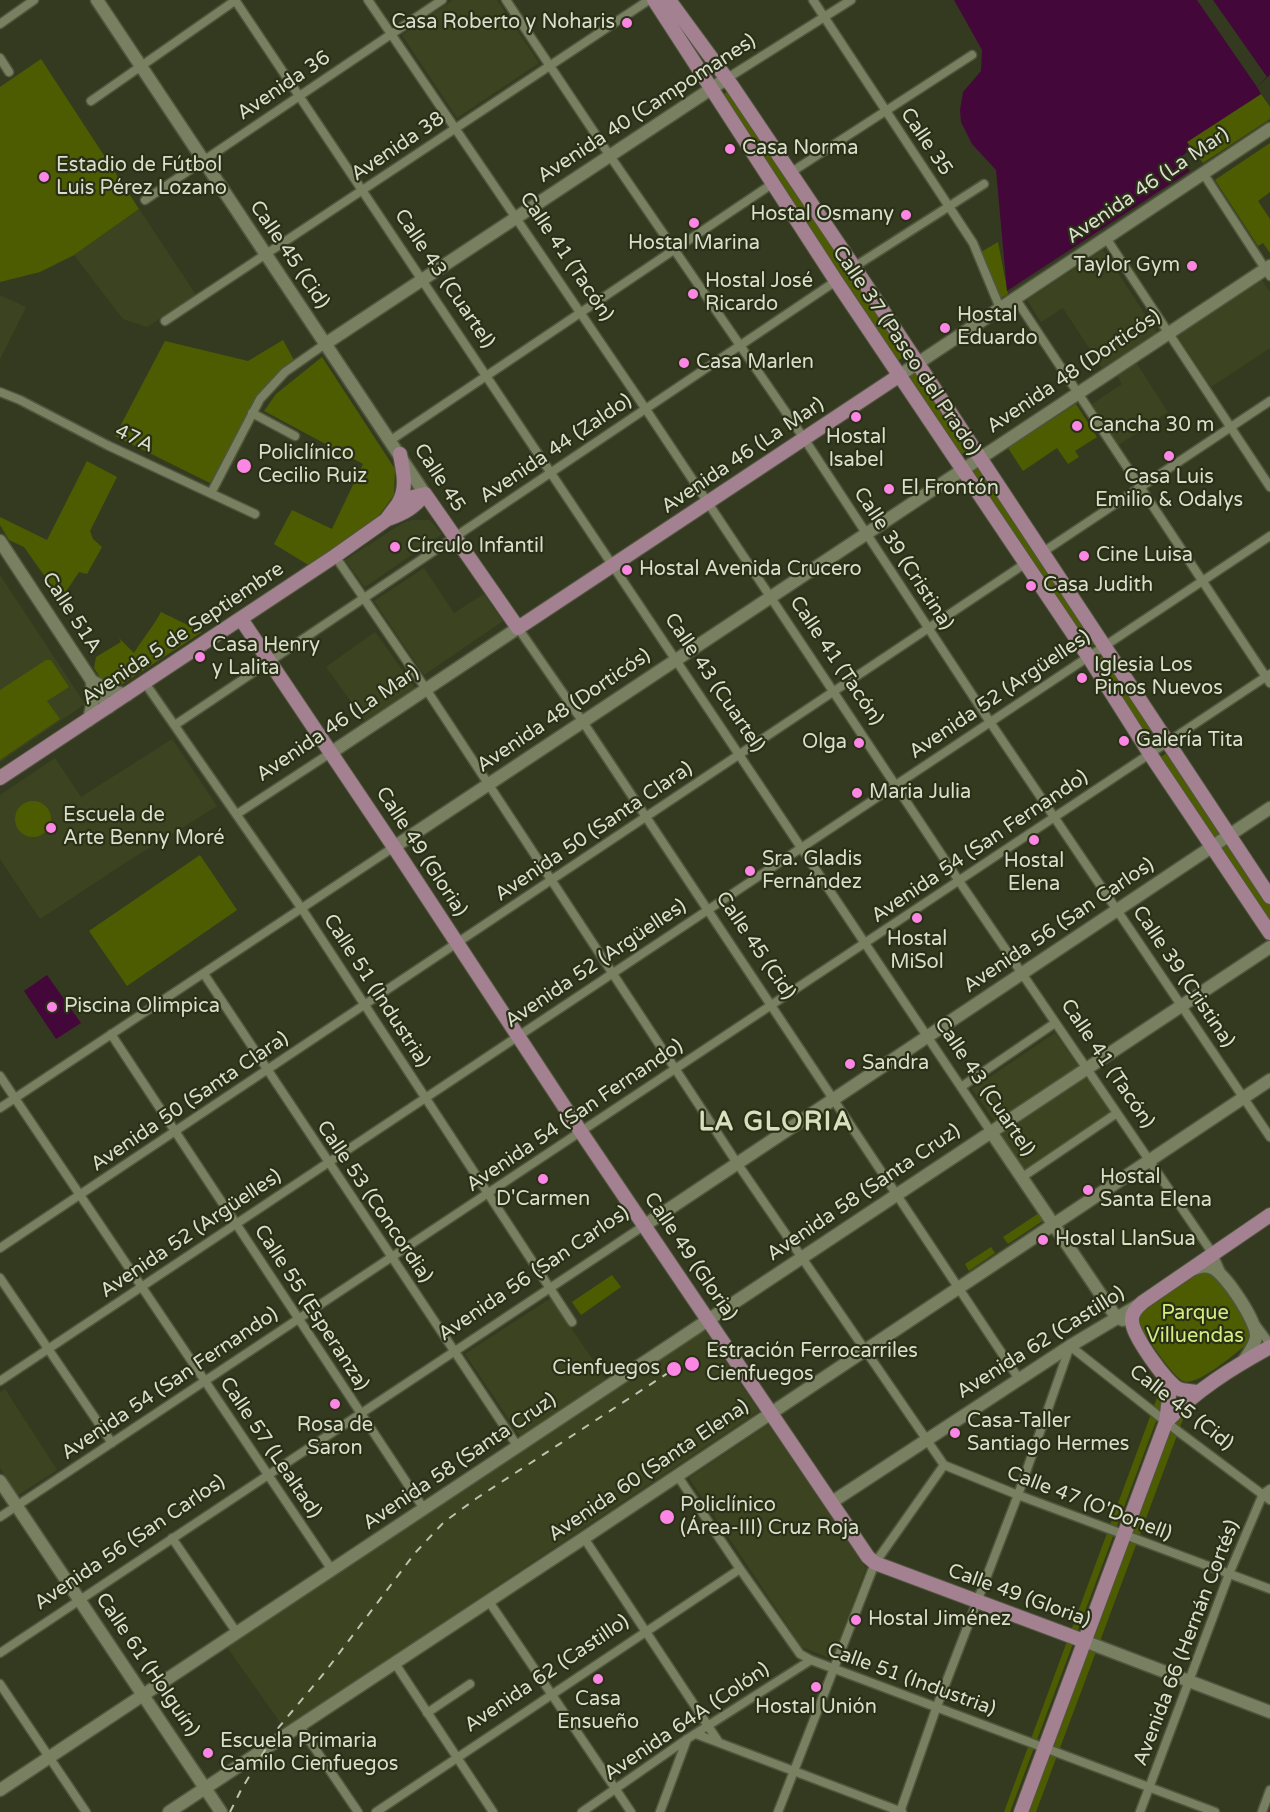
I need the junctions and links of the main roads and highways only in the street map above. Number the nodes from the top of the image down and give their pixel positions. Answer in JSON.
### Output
{"nodes":[{"id":1,"x":654,"y":0,"type":"edge"},
{"id":2,"x":669,"y":0,"type":"edge"},
{"id":3,"x":900,"y":375,"type":"junction"},
{"id":4,"x":400,"y":454,"type":"road end"},
{"id":5,"x":425,"y":494,"type":"joint"},
{"id":6,"x":402,"y":508,"type":"junction"},
{"id":7,"x":443,"y":520,"type":"junction"},
{"id":8,"x":455,"y":537,"type":"joint"},
{"id":9,"x":260,"y":606,"type":"junction"},
{"id":10,"x":241,"y":619,"type":"junction"},
{"id":11,"x":518,"y":628,"type":"joint"},
{"id":12,"x":222,"y":632,"type":"junction"},
{"id":13,"x":256,"y":640,"type":"junction"},
{"id":14,"x":0,"y":778,"type":"edge"},
{"id":15,"x":1270,"y":897,"type":"edge"},
{"id":16,"x":1270,"y":933,"type":"edge"},
{"id":17,"x":1270,"y":1215,"type":"edge"},
{"id":18,"x":1134,"y":1332,"type":"joint"},
{"id":19,"x":1270,"y":1346,"type":"edge"},
{"id":20,"x":1168,"y":1382,"type":"junction"},
{"id":21,"x":1197,"y":1392,"type":"junction"},
{"id":22,"x":1166,"y":1422,"type":"junction"},
{"id":23,"x":1084,"y":1641,"type":"junction"},
{"id":24,"x":1021,"y":1812,"type":"edge"}],
"edges":[{"from":1,"to":3,"type":"main road","name":"Calle 37 (Paseo del Prado)"},
{"from":2,"to":15,"type":"main road","name":"Calle 37 (Paseo del Prado)"},
{"from":3,"to":11,"type":"main road","name":"Avenida 46 (La Mar)"},
{"from":3,"to":16,"type":"main road","name":"Calle 37 (Paseo del Prado)"},
{"from":4,"to":6,"type":"main road"},
{"from":5,"to":6,"type":"main road","name":"Avenida 5 de Septiembre"},
{"from":5,"to":7,"type":"main road","name":"Calle 45"},
{"from":6,"to":7,"type":"main road"},
{"from":6,"to":9,"type":"main road","name":"Avenida 5 de Septiembre"},
{"from":7,"to":8,"type":"main road","name":"Calle 45"},
{"from":8,"to":11,"type":"main road","name":"Calle 45 (Cid)"},
{"from":9,"to":10,"type":"main road","name":"Avenida 5 de Septiembre"},
{"from":9,"to":13,"type":"main road"},
{"from":10,"to":12,"type":"main road","name":"Avenida 5 de Septiembre"},
{"from":10,"to":13,"type":"main road","name":"Calle 49 (Gloria)"},
{"from":12,"to":13,"type":"main road"},
{"from":12,"to":14,"type":"main road","name":"Avenida 5 de Septiembre"},
{"from":13,"to":23,"type":"main road","name":"Calle 49 (Gloria)"},
{"from":17,"to":18,"type":"main road","name":"Avenida 62 (Castillo)"},
{"from":18,"to":20,"type":"main road","name":"Calle 43 (Cuartel)"},
{"from":19,"to":21,"type":"main road"},
{"from":20,"to":21,"type":"main road"},
{"from":20,"to":22,"type":"main road"},
{"from":21,"to":22,"type":"main road"},
{"from":22,"to":23,"type":"main road"},
{"from":23,"to":24,"type":"main road"}]}
